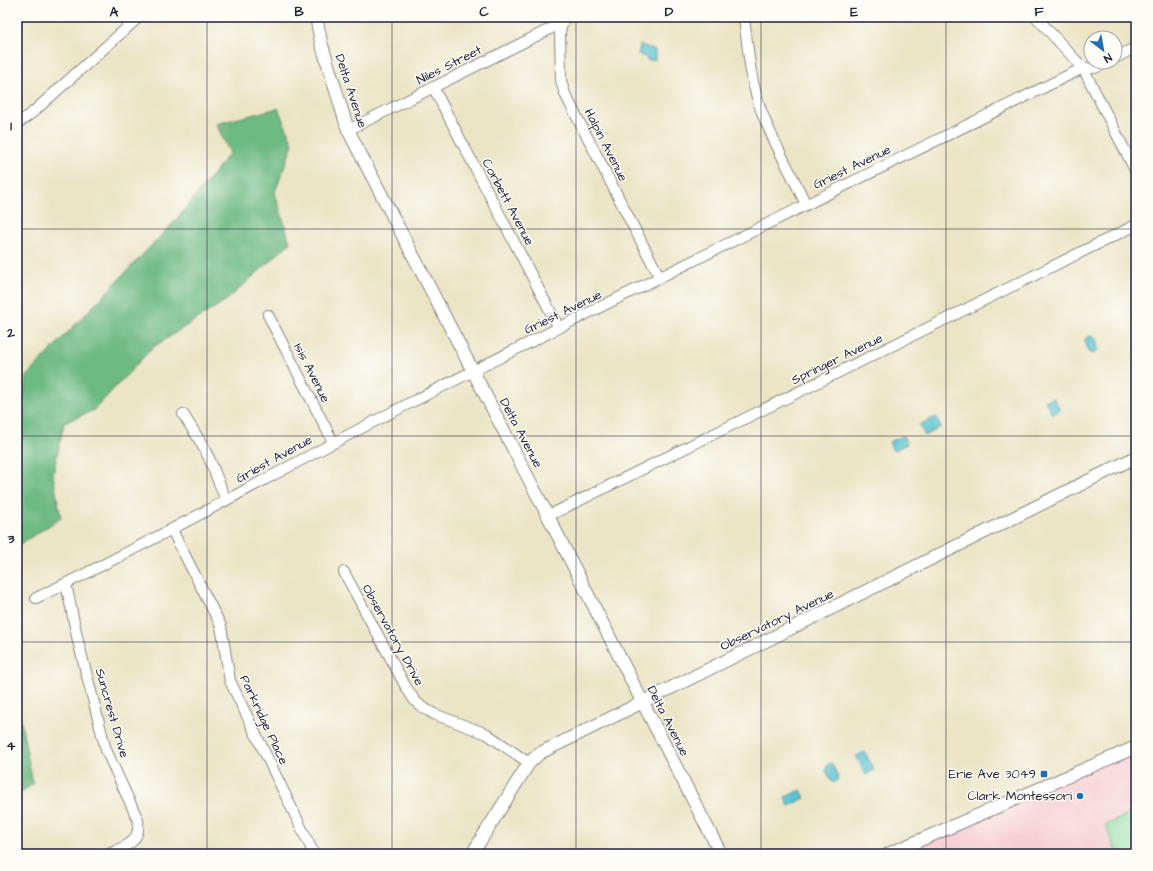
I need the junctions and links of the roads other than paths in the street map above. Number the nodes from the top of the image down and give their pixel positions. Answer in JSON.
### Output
{"nodes":[{"id":1,"x":139,"y":17,"type":"edge"},
{"id":2,"x":316,"y":17,"type":"edge"},
{"id":3,"x":744,"y":17,"type":"edge"},
{"id":4,"x":1036,"y":17,"type":"edge"},
{"id":5,"x":563,"y":20,"type":"edge"},
{"id":6,"x":1136,"y":47,"type":"edge"},
{"id":7,"x":1123,"y":54,"type":"edge"},
{"id":8,"x":1083,"y":68,"type":"joint"},
{"id":9,"x":1084,"y":70,"type":"edge"},
{"id":10,"x":434,"y":87,"type":"junction"},
{"id":11,"x":17,"y":124,"type":"edge"},
{"id":12,"x":348,"y":130,"type":"junction"},
{"id":13,"x":1136,"y":172,"type":"edge"},
{"id":14,"x":806,"y":204,"type":"junction"},
{"id":15,"x":1136,"y":225,"type":"edge"},
{"id":16,"x":660,"y":278,"type":"junction"},
{"id":17,"x":268,"y":315,"type":"dead end"},
{"id":18,"x":559,"y":328,"type":"junction"},
{"id":19,"x":472,"y":371,"type":"junction"},
{"id":20,"x":183,"y":414,"type":"dead end"},
{"id":21,"x":333,"y":442,"type":"junction"},
{"id":22,"x":1136,"y":457,"type":"edge"},
{"id":23,"x":226,"y":500,"type":"junction"},
{"id":24,"x":548,"y":516,"type":"junction"},
{"id":25,"x":172,"y":530,"type":"junction"},
{"id":26,"x":344,"y":572,"type":"dead end"},
{"id":27,"x":66,"y":584,"type":"junction"},
{"id":28,"x":36,"y":598,"type":"dead end"},
{"id":29,"x":642,"y":703,"type":"junction"},
{"id":30,"x":1136,"y":747,"type":"edge"},
{"id":31,"x":529,"y":763,"type":"junction"},
{"id":32,"x":109,"y":854,"type":"edge"},
{"id":33,"x":314,"y":854,"type":"edge"},
{"id":34,"x":472,"y":854,"type":"edge"},
{"id":35,"x":721,"y":854,"type":"edge"},
{"id":36,"x":888,"y":854,"type":"edge"}],
"edges":[{"from":1,"to":11,"type":"street"},
{"from":2,"to":12,"type":"street","name":"Delta Avenue"},
{"from":3,"to":14,"type":"street"},
{"from":4,"to":8,"type":"street"},
{"from":5,"to":10,"type":"street","name":"Niles Street"},
{"from":5,"to":16,"type":"street","name":"Halpin Avenue"},
{"from":6,"to":7,"type":"street"},
{"from":8,"to":14,"type":"street","name":"Griest Avenue"},
{"from":9,"to":13,"type":"street"},
{"from":10,"to":12,"type":"street","name":"Niles Street"},
{"from":10,"to":18,"type":"street","name":"Corbett Avenue"},
{"from":12,"to":19,"type":"street","name":"Delta Avenue"},
{"from":14,"to":16,"type":"street","name":"Griest Avenue"},
{"from":15,"to":24,"type":"street","name":"Springer Avenue"},
{"from":16,"to":18,"type":"street","name":"Griest Avenue"},
{"from":17,"to":21,"type":"street","name":"Isis Avenue"},
{"from":18,"to":19,"type":"street","name":"Griest Avenue"},
{"from":19,"to":21,"type":"street","name":"Griest Avenue"},
{"from":19,"to":24,"type":"street","name":"Delta Avenue"},
{"from":20,"to":23,"type":"street"},
{"from":21,"to":23,"type":"street","name":"Griest Avenue"},
{"from":22,"to":29,"type":"street","name":"Observatory Avenue"},
{"from":23,"to":25,"type":"street","name":"Griest Avenue"},
{"from":24,"to":29,"type":"street","name":"Delta Avenue"},
{"from":25,"to":27,"type":"street","name":"Griest Avenue"},
{"from":25,"to":33,"type":"street","name":"Parkridge Place"},
{"from":26,"to":31,"type":"street","name":"Observatory Drive"},
{"from":27,"to":28,"type":"street","name":"Griest Avenue"},
{"from":27,"to":32,"type":"street","name":"Suncrest Drive"},
{"from":29,"to":31,"type":"street","name":"Observatory Avenue"},
{"from":29,"to":35,"type":"street","name":"Delta Avenue"},
{"from":30,"to":36,"type":"street"},
{"from":31,"to":34,"type":"street","name":"Observatory Avenue"}]}
